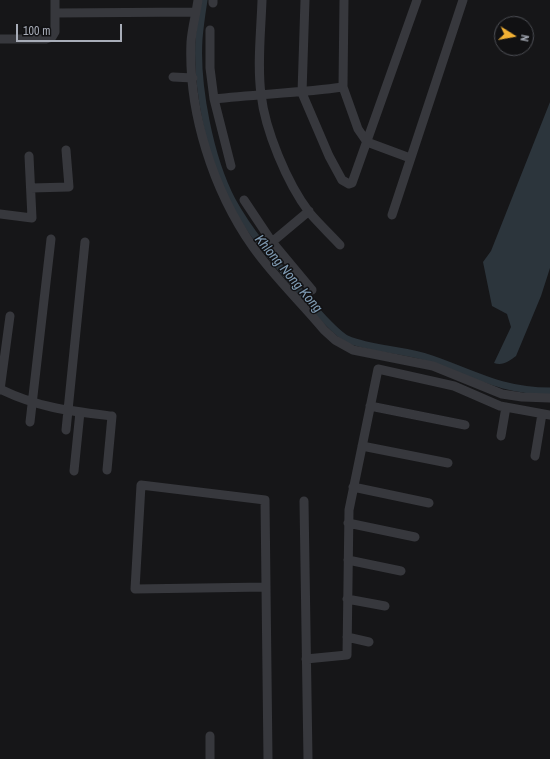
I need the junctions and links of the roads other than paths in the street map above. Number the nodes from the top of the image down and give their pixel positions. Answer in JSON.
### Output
{"nodes":[{"id":1,"x":55,"y":0,"type":"edge"},
{"id":2,"x":198,"y":0,"type":"edge"},
{"id":3,"x":262,"y":0,"type":"edge"},
{"id":4,"x":305,"y":0,"type":"edge"},
{"id":5,"x":344,"y":0,"type":"edge"},
{"id":6,"x":418,"y":0,"type":"edge"},
{"id":7,"x":463,"y":0,"type":"edge"},
{"id":8,"x":196,"y":12,"type":"junction"},
{"id":9,"x":56,"y":13,"type":"junction"},
{"id":10,"x":210,"y":30,"type":"dead end"},
{"id":11,"x":0,"y":39,"type":"edge"},
{"id":12,"x":173,"y":77,"type":"dead end"},
{"id":13,"x":193,"y":78,"type":"junction"},
{"id":14,"x":343,"y":87,"type":"junction"},
{"id":15,"x":302,"y":93,"type":"junction"},
{"id":16,"x":261,"y":94,"type":"junction"},
{"id":17,"x":214,"y":99,"type":"junction"},
{"id":18,"x":367,"y":142,"type":"junction"},
{"id":19,"x":66,"y":150,"type":"dead end"},
{"id":20,"x":29,"y":156,"type":"dead end"},
{"id":21,"x":410,"y":158,"type":"junction"},
{"id":22,"x":231,"y":166,"type":"dead end"},
{"id":23,"x":30,"y":188,"type":"junction"},
{"id":24,"x":244,"y":200,"type":"dead end"},
{"id":25,"x":309,"y":212,"type":"junction"},
{"id":26,"x":0,"y":214,"type":"edge"},
{"id":27,"x":392,"y":215,"type":"dead end"},
{"id":28,"x":51,"y":239,"type":"dead end"},
{"id":29,"x":85,"y":242,"type":"dead end"},
{"id":30,"x":272,"y":242,"type":"junction"},
{"id":31,"x":340,"y":245,"type":"dead end"},
{"id":32,"x":312,"y":290,"type":"dead end"},
{"id":33,"x":10,"y":316,"type":"dead end"},
{"id":34,"x":0,"y":389,"type":"edge"},
{"id":35,"x":550,"y":398,"type":"edge"},
{"id":36,"x":33,"y":403,"type":"junction"},
{"id":37,"x":370,"y":406,"type":"junction"},
{"id":38,"x":506,"y":407,"type":"junction"},
{"id":39,"x":68,"y":411,"type":"junction"},
{"id":40,"x":80,"y":412,"type":"junction"},
{"id":41,"x":546,"y":415,"type":"edge"},
{"id":42,"x":30,"y":422,"type":"dead end"},
{"id":43,"x":465,"y":425,"type":"dead end"},
{"id":44,"x":66,"y":430,"type":"dead end"},
{"id":45,"x":501,"y":436,"type":"dead end"},
{"id":46,"x":362,"y":446,"type":"junction"},
{"id":47,"x":535,"y":456,"type":"dead end"},
{"id":48,"x":448,"y":463,"type":"dead end"},
{"id":49,"x":107,"y":470,"type":"dead end"},
{"id":50,"x":74,"y":471,"type":"dead end"},
{"id":51,"x":353,"y":487,"type":"junction"},
{"id":52,"x":304,"y":501,"type":"dead end"},
{"id":53,"x":429,"y":503,"type":"dead end"},
{"id":54,"x":348,"y":523,"type":"junction"},
{"id":55,"x":414,"y":537,"type":"dead end"},
{"id":56,"x":348,"y":560,"type":"junction"},
{"id":57,"x":401,"y":571,"type":"dead end"},
{"id":58,"x":266,"y":587,"type":"junction"},
{"id":59,"x":347,"y":599,"type":"junction"},
{"id":60,"x":385,"y":606,"type":"dead end"},
{"id":61,"x":347,"y":637,"type":"junction"},
{"id":62,"x":369,"y":642,"type":"dead end"},
{"id":63,"x":306,"y":659,"type":"junction"},
{"id":64,"x":210,"y":736,"type":"dead end"},
{"id":65,"x":210,"y":759,"type":"edge"},
{"id":66,"x":268,"y":759,"type":"edge"},
{"id":67,"x":308,"y":759,"type":"edge"}],
"edges":[{"from":1,"to":9,"type":"street"},
{"from":2,"to":8,"type":"street"},
{"from":3,"to":16,"type":"street"},
{"from":4,"to":15,"type":"street"},
{"from":5,"to":14,"type":"street"},
{"from":6,"to":18,"type":"street"},
{"from":7,"to":21,"type":"street"},
{"from":8,"to":9,"type":"street"},
{"from":8,"to":13,"type":"street"},
{"from":9,"to":11,"type":"street"},
{"from":10,"to":17,"type":"street"},
{"from":12,"to":13,"type":"street"},
{"from":13,"to":35,"type":"street"},
{"from":14,"to":15,"type":"street"},
{"from":14,"to":18,"type":"street"},
{"from":15,"to":16,"type":"street"},
{"from":15,"to":18,"type":"street"},
{"from":16,"to":17,"type":"street"},
{"from":16,"to":25,"type":"street"},
{"from":17,"to":22,"type":"street"},
{"from":18,"to":21,"type":"street"},
{"from":19,"to":23,"type":"street"},
{"from":20,"to":23,"type":"street"},
{"from":21,"to":27,"type":"street"},
{"from":23,"to":26,"type":"street"},
{"from":24,"to":30,"type":"street"},
{"from":25,"to":30,"type":"street"},
{"from":25,"to":31,"type":"street"},
{"from":28,"to":36,"type":"street"},
{"from":29,"to":39,"type":"street"},
{"from":30,"to":32,"type":"street"},
{"from":33,"to":34,"type":"street"},
{"from":34,"to":36,"type":"street"},
{"from":36,"to":39,"type":"street"},
{"from":36,"to":42,"type":"street"},
{"from":37,"to":38,"type":"street"},
{"from":37,"to":43,"type":"street"},
{"from":37,"to":46,"type":"street"},
{"from":38,"to":41,"type":"street"},
{"from":38,"to":45,"type":"street"},
{"from":39,"to":40,"type":"street"},
{"from":39,"to":44,"type":"street"},
{"from":40,"to":49,"type":"street"},
{"from":40,"to":50,"type":"street"},
{"from":41,"to":47,"type":"street"},
{"from":46,"to":48,"type":"street"},
{"from":46,"to":51,"type":"street"},
{"from":51,"to":53,"type":"street"},
{"from":51,"to":54,"type":"street"},
{"from":52,"to":63,"type":"street"},
{"from":54,"to":55,"type":"street"},
{"from":54,"to":56,"type":"street"},
{"from":56,"to":57,"type":"street"},
{"from":56,"to":59,"type":"street"},
{"from":58,"to":58,"type":"street"},
{"from":58,"to":66,"type":"street"},
{"from":59,"to":60,"type":"street"},
{"from":59,"to":61,"type":"street"},
{"from":61,"to":62,"type":"street"},
{"from":61,"to":63,"type":"street"},
{"from":63,"to":67,"type":"street"},
{"from":64,"to":65,"type":"street"}]}
